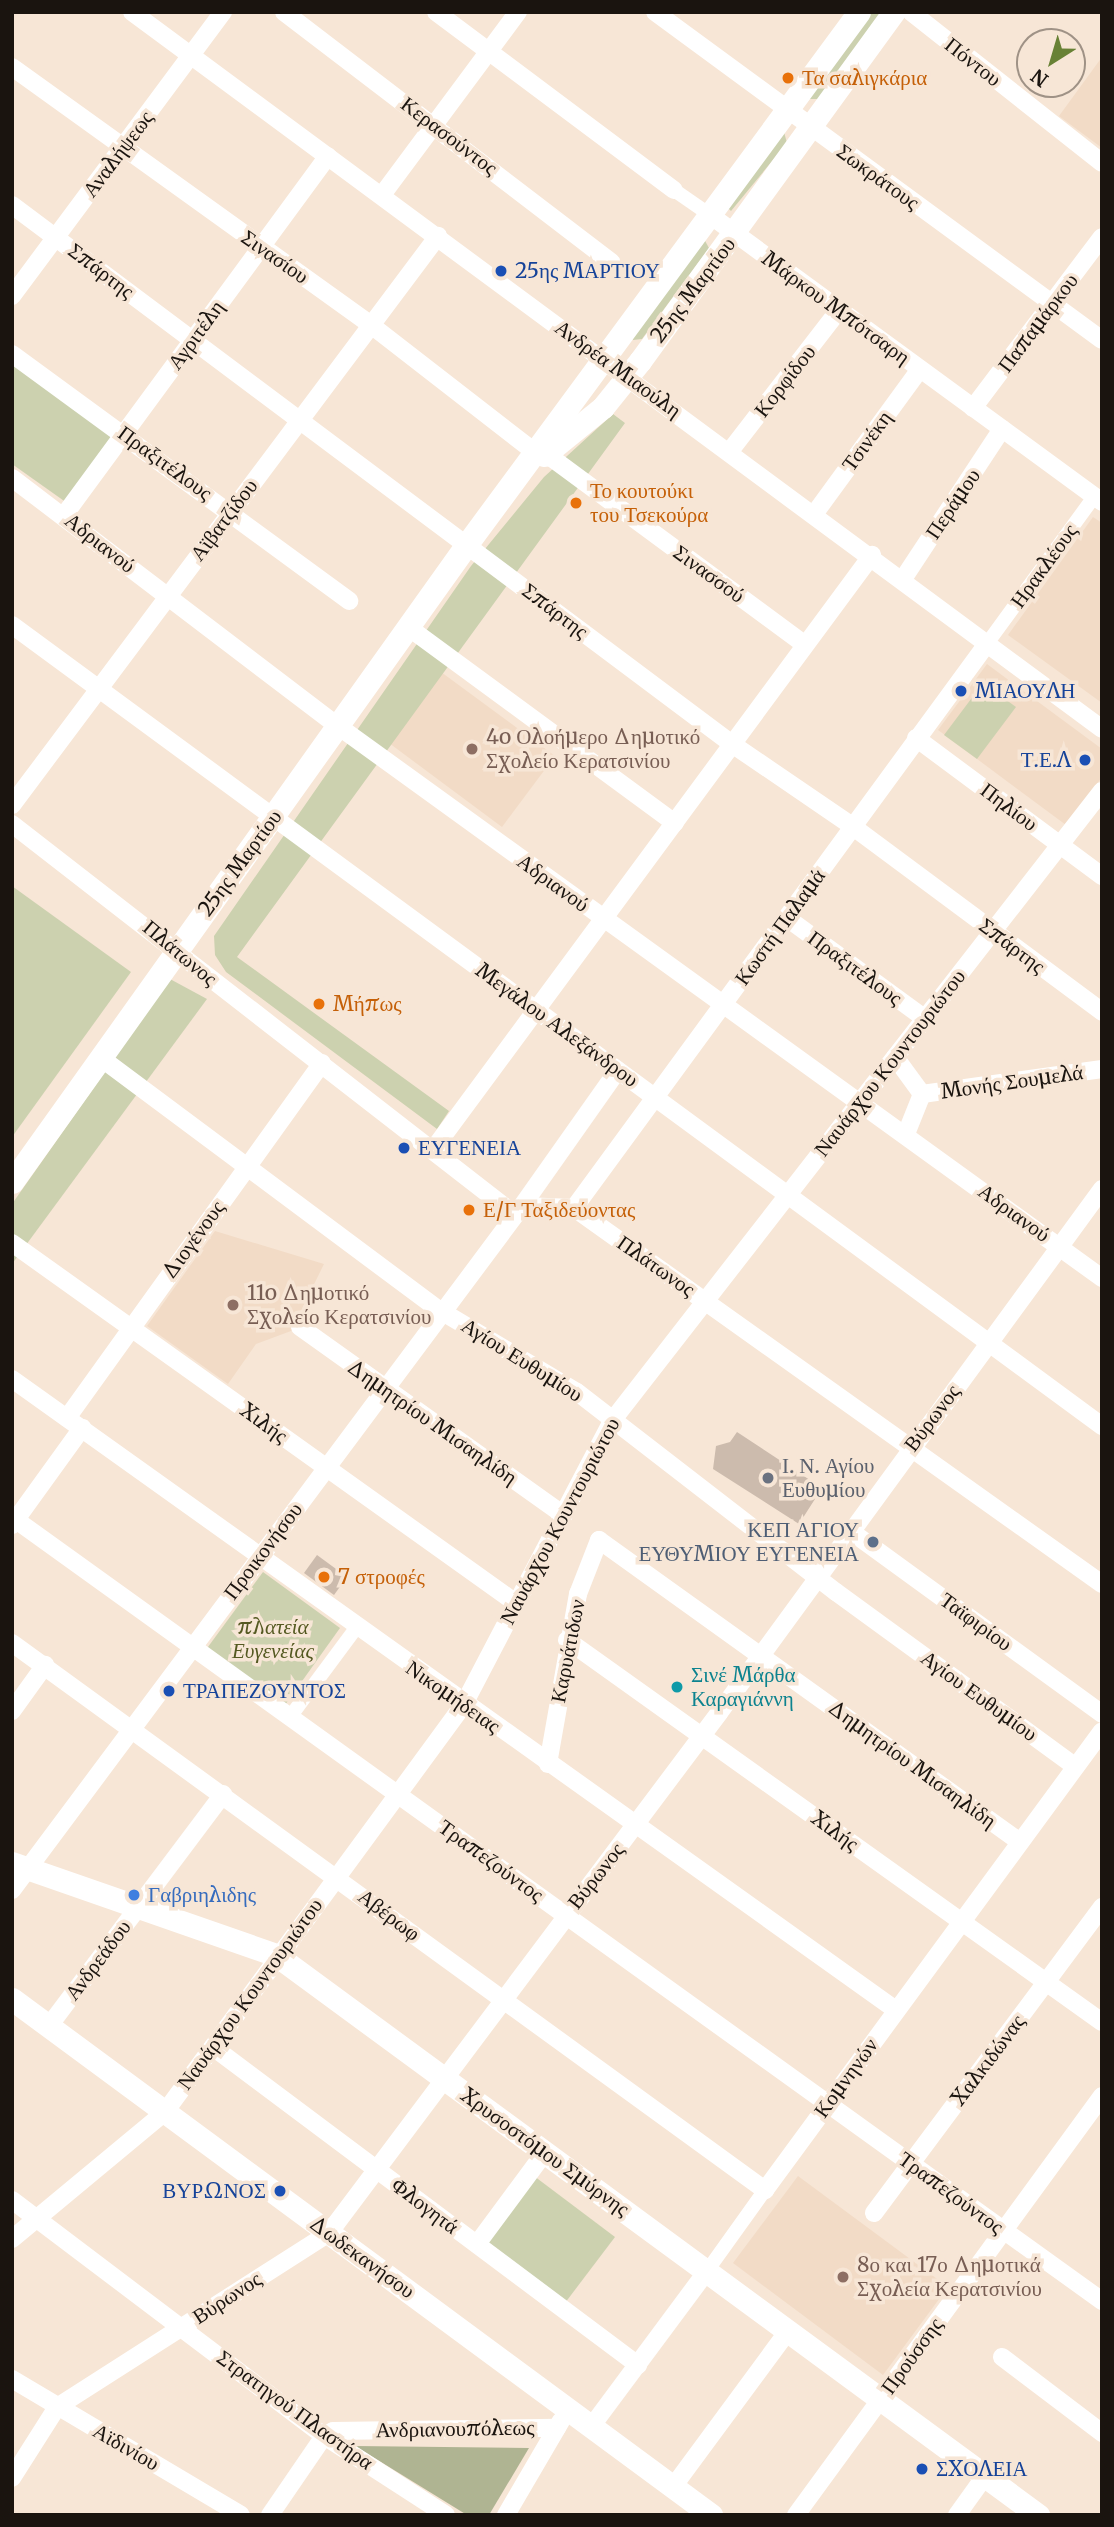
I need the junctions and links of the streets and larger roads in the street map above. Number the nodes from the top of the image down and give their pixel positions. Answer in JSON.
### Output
{"nodes":[{"id":1,"x":132,"y":12,"type":"edge"},
{"id":2,"x":223,"y":12,"type":"edge"},
{"id":3,"x":285,"y":12,"type":"edge"},
{"id":4,"x":436,"y":12,"type":"edge"},
{"id":5,"x":518,"y":12,"type":"edge"},
{"id":6,"x":655,"y":12,"type":"edge"},
{"id":7,"x":859,"y":12,"type":"edge"},
{"id":8,"x":894,"y":12,"type":"edge"},
{"id":9,"x":911,"y":12,"type":"edge"},
{"id":10,"x":489,"y":52,"type":"junction"},
{"id":11,"x":191,"y":56,"type":"junction"},
{"id":12,"x":12,"y":67,"type":"edge"},
{"id":13,"x":788,"y":109,"type":"junction"},
{"id":14,"x":435,"y":124,"type":"junction"},
{"id":15,"x":811,"y":128,"type":"junction"},
{"id":16,"x":124,"y":147,"type":"junction"},
{"id":17,"x":328,"y":156,"type":"junction"},
{"id":18,"x":1102,"y":163,"type":"edge"},
{"id":19,"x":674,"y":190,"type":"joint"},
{"id":20,"x":382,"y":195,"type":"junction"},
{"id":21,"x":12,"y":205,"type":"edge"},
{"id":22,"x":710,"y":215,"type":"junction"},
{"id":23,"x":735,"y":234,"type":"junction"},
{"id":24,"x":438,"y":236,"type":"junction"},
{"id":25,"x":56,"y":237,"type":"junction"},
{"id":26,"x":1102,"y":237,"type":"edge"},
{"id":27,"x":260,"y":248,"type":"junction"},
{"id":28,"x":611,"y":262,"type":"dead end"},
{"id":29,"x":12,"y":296,"type":"edge"},
{"id":30,"x":1054,"y":302,"type":"junction"},
{"id":31,"x":839,"y":310,"type":"junction"},
{"id":32,"x":372,"y":325,"type":"junction"},
{"id":33,"x":192,"y":339,"type":"junction"},
{"id":34,"x":1102,"y":340,"type":"edge"},
{"id":35,"x":12,"y":354,"type":"edge"},
{"id":36,"x":604,"y":358,"type":"junction"},
{"id":37,"x":919,"y":369,"type":"junction"},
{"id":38,"x":628,"y":376,"type":"junction"},
{"id":39,"x":973,"y":408,"type":"junction"},
{"id":40,"x":300,"y":419,"type":"junction"},
{"id":41,"x":1002,"y":429,"type":"junction"},
{"id":42,"x":124,"y":434,"type":"junction"},
{"id":43,"x":730,"y":451,"type":"junction"},
{"id":44,"x":540,"y":453,"type":"junction"},
{"id":45,"x":12,"y":478,"type":"edge"},
{"id":46,"x":1099,"y":495,"type":"edge"},
{"id":47,"x":231,"y":511,"type":"junction"},
{"id":48,"x":815,"y":513,"type":"junction"},
{"id":49,"x":65,"y":514,"type":"junction"},
{"id":50,"x":467,"y":544,"type":"junction"},
{"id":51,"x":872,"y":555,"type":"junction"},
{"id":52,"x":903,"y":579,"type":"junction"},
{"id":53,"x":166,"y":597,"type":"junction"},
{"id":54,"x":349,"y":601,"type":"dead end"},
{"id":55,"x":12,"y":625,"type":"edge"},
{"id":56,"x":408,"y":627,"type":"junction"},
{"id":57,"x":805,"y":645,"type":"junction"},
{"id":58,"x":986,"y":645,"type":"junction"},
{"id":59,"x":98,"y":687,"type":"junction"},
{"id":60,"x":338,"y":726,"type":"junction"},
{"id":61,"x":1102,"y":729,"type":"edge"},
{"id":62,"x":916,"y":738,"type":"junction"},
{"id":63,"x":732,"y":744,"type":"junction"},
{"id":64,"x":1102,"y":791,"type":"edge"},
{"id":65,"x":12,"y":805,"type":"edge"},
{"id":66,"x":273,"y":817,"type":"junction"},
{"id":67,"x":675,"y":823,"type":"junction"},
{"id":68,"x":12,"y":824,"type":"edge"},
{"id":69,"x":852,"y":825,"type":"junction"},
{"id":70,"x":1062,"y":847,"type":"junction"},
{"id":71,"x":1102,"y":876,"type":"edge"},
{"id":72,"x":787,"y":918,"type":"junction"},
{"id":73,"x":603,"y":919,"type":"junction"},
{"id":74,"x":993,"y":933,"type":"junction"},
{"id":75,"x":179,"y":948,"type":"junction"},
{"id":76,"x":722,"y":1005,"type":"junction"},
{"id":77,"x":534,"y":1009,"type":"junction"},
{"id":78,"x":1102,"y":1012,"type":"edge"},
{"id":79,"x":923,"y":1017,"type":"junction"},
{"id":80,"x":895,"y":1057,"type":"junction"},
{"id":81,"x":101,"y":1058,"type":"junction"},
{"id":82,"x":322,"y":1063,"type":"junction"},
{"id":83,"x":1102,"y":1069,"type":"edge"},
{"id":84,"x":618,"y":1070,"type":"junction"},
{"id":85,"x":922,"y":1094,"type":"junction"},
{"id":86,"x":656,"y":1098,"type":"junction"},
{"id":87,"x":861,"y":1101,"type":"junction"},
{"id":88,"x":906,"y":1134,"type":"junction"},
{"id":89,"x":435,"y":1147,"type":"junction"},
{"id":90,"x":247,"y":1165,"type":"junction"},
{"id":91,"x":12,"y":1182,"type":"edge"},
{"id":92,"x":1102,"y":1189,"type":"edge"},
{"id":93,"x":787,"y":1194,"type":"junction"},
{"id":94,"x":574,"y":1208,"type":"junction"},
{"id":95,"x":518,"y":1210,"type":"junction"},
{"id":96,"x":12,"y":1243,"type":"edge"},
{"id":97,"x":1061,"y":1248,"type":"junction"},
{"id":98,"x":1102,"y":1278,"type":"edge"},
{"id":99,"x":706,"y":1300,"type":"junction"},
{"id":100,"x":441,"y":1311,"type":"junction"},
{"id":101,"x":300,"y":1327,"type":"dead end"},
{"id":102,"x":130,"y":1328,"type":"junction"},
{"id":103,"x":989,"y":1343,"type":"junction"},
{"id":104,"x":12,"y":1379,"type":"edge"},
{"id":105,"x":384,"y":1388,"type":"junction"},
{"id":106,"x":612,"y":1421,"type":"junction"},
{"id":107,"x":74,"y":1423,"type":"junction"},
{"id":108,"x":1102,"y":1426,"type":"edge"},
{"id":109,"x":910,"y":1447,"type":"junction"},
{"id":110,"x":325,"y":1467,"type":"junction"},
{"id":111,"x":564,"y":1516,"type":"junction"},
{"id":112,"x":14,"y":1523,"type":"edge"},
{"id":113,"x":849,"y":1530,"type":"junction"},
{"id":114,"x":599,"y":1541,"type":"joint"},
{"id":115,"x":258,"y":1558,"type":"junction"},
{"id":116,"x":816,"y":1577,"type":"junction"},
{"id":117,"x":1102,"y":1584,"type":"edge"},
{"id":118,"x":516,"y":1603,"type":"junction"},
{"id":119,"x":356,"y":1628,"type":"junction"},
{"id":120,"x":568,"y":1640,"type":"junction"},
{"id":121,"x":12,"y":1643,"type":"edge"},
{"id":122,"x":192,"y":1647,"type":"junction"},
{"id":123,"x":760,"y":1655,"type":"junction"},
{"id":124,"x":45,"y":1665,"type":"junction"},
{"id":125,"x":464,"y":1704,"type":"junction"},
{"id":126,"x":12,"y":1711,"type":"edge"},
{"id":127,"x":1102,"y":1714,"type":"edge"},
{"id":128,"x":290,"y":1717,"type":"junction"},
{"id":129,"x":132,"y":1730,"type":"junction"},
{"id":130,"x":1102,"y":1731,"type":"edge"},
{"id":131,"x":701,"y":1736,"type":"junction"},
{"id":132,"x":548,"y":1764,"type":"junction"},
{"id":133,"x":1075,"y":1766,"type":"junction"},
{"id":134,"x":396,"y":1793,"type":"junction"},
{"id":135,"x":223,"y":1794,"type":"junction"},
{"id":136,"x":634,"y":1827,"type":"junction"},
{"id":137,"x":1020,"y":1842,"type":"junction"},
{"id":138,"x":20,"y":1866,"type":"edge"},
{"id":139,"x":335,"y":1875,"type":"junction"},
{"id":140,"x":12,"y":1890,"type":"edge"},
{"id":141,"x":137,"y":1907,"type":"junction"},
{"id":142,"x":1102,"y":1907,"type":"edge"},
{"id":143,"x":566,"y":1915,"type":"junction"},
{"id":144,"x":961,"y":1922,"type":"junction"},
{"id":145,"x":276,"y":1955,"type":"junction"},
{"id":146,"x":1046,"y":1982,"type":"junction"},
{"id":147,"x":12,"y":2000,"type":"edge"},
{"id":148,"x":503,"y":2000,"type":"junction"},
{"id":149,"x":896,"y":2010,"type":"junction"},
{"id":150,"x":1102,"y":2022,"type":"edge"},
{"id":151,"x":49,"y":2026,"type":"junction"},
{"id":152,"x":213,"y":2047,"type":"junction"},
{"id":153,"x":445,"y":2078,"type":"junction"},
{"id":154,"x":1102,"y":2096,"type":"edge"},
{"id":155,"x":827,"y":2104,"type":"junction"},
{"id":156,"x":165,"y":2112,"type":"junction"},
{"id":157,"x":545,"y":2152,"type":"junction"},
{"id":158,"x":911,"y":2164,"type":"junction"},
{"id":159,"x":377,"y":2170,"type":"junction"},
{"id":160,"x":765,"y":2190,"type":"junction"},
{"id":161,"x":12,"y":2200,"type":"edge"},
{"id":162,"x":874,"y":2213,"type":"dead end"},
{"id":163,"x":36,"y":2218,"type":"junction"},
{"id":164,"x":1004,"y":2231,"type":"junction"},
{"id":165,"x":329,"y":2233,"type":"junction"},
{"id":166,"x":12,"y":2239,"type":"edge"},
{"id":167,"x":477,"y":2245,"type":"junction"},
{"id":168,"x":707,"y":2271,"type":"junction"},
{"id":169,"x":1100,"y":2295,"type":"edge"},
{"id":170,"x":182,"y":2328,"type":"junction"},
{"id":171,"x":788,"y":2331,"type":"junction"},
{"id":172,"x":1002,"y":2357,"type":"dead end"},
{"id":173,"x":638,"y":2365,"type":"junction"},
{"id":174,"x":12,"y":2379,"type":"edge"},
{"id":175,"x":881,"y":2399,"type":"junction"},
{"id":176,"x":57,"y":2407,"type":"junction"},
{"id":177,"x":562,"y":2418,"type":"junction"},
{"id":178,"x":592,"y":2427,"type":"junction"},
{"id":179,"x":1102,"y":2433,"type":"edge"},
{"id":180,"x":324,"y":2436,"type":"junction"},
{"id":181,"x":985,"y":2476,"type":"junction"},
{"id":182,"x":12,"y":2478,"type":"edge"},
{"id":183,"x":673,"y":2487,"type":"junction"},
{"id":184,"x":241,"y":2515,"type":"edge"},
{"id":185,"x":270,"y":2515,"type":"edge"},
{"id":186,"x":446,"y":2515,"type":"edge"},
{"id":187,"x":506,"y":2515,"type":"edge"},
{"id":188,"x":711,"y":2515,"type":"edge"},
{"id":189,"x":796,"y":2515,"type":"edge"},
{"id":190,"x":957,"y":2515,"type":"edge"},
{"id":191,"x":1038,"y":2515,"type":"edge"}],
"edges":[{"from":1,"to":11,"type":"street","name":"Ανδρέα Μιαούλη"},
{"from":2,"to":11,"type":"street","name":"Αναλήψεως"},
{"from":3,"to":14,"type":"street","name":"Κερασούντος"},
{"from":4,"to":10,"type":"street","name":"Μάρκου Μπότσαρη"},
{"from":5,"to":10,"type":"street"},
{"from":6,"to":13,"type":"street","name":"Σωκράτους"},
{"from":7,"to":13,"type":"street","name":"25ης Μαρτίου"},
{"from":8,"to":15,"type":"street","name":"25ης Μαρτίου"},
{"from":9,"to":18,"type":"street","name":"Πόντου"},
{"from":10,"to":14,"type":"street"},
{"from":10,"to":19,"type":"street","name":"Μάρκου Μπότσαρη"},
{"from":11,"to":16,"type":"street","name":"Αναλήψεως"},
{"from":11,"to":17,"type":"street","name":"Ανδρέα Μιαούλη"},
{"from":12,"to":16,"type":"street","name":"Σινασίου"},
{"from":13,"to":15,"type":"street","name":"Σωκράτους"},
{"from":13,"to":22,"type":"street","name":"25ης Μαρτίου"},
{"from":14,"to":20,"type":"street"},
{"from":14,"to":28,"type":"street","name":"Κερασούντος"},
{"from":15,"to":23,"type":"street","name":"25ης Μαρτίου"},
{"from":15,"to":30,"type":"street","name":"Σωκράτους"},
{"from":16,"to":25,"type":"street","name":"Αναλήψεως"},
{"from":16,"to":27,"type":"street","name":"Σινασίου"},
{"from":17,"to":20,"type":"street","name":"Ανδρέα Μιαούλη"},
{"from":17,"to":27,"type":"street","name":"Αγριτέλη"},
{"from":19,"to":22,"type":"street","name":"Μάρκου Μπότσαρη"},
{"from":20,"to":24,"type":"street","name":"Ανδρέα Μιαούλη"},
{"from":21,"to":25,"type":"street","name":"Σπάρτης"},
{"from":22,"to":23,"type":"street","name":"Μάρκου Μπότσαρη"},
{"from":22,"to":36,"type":"street","name":"25ης Μαρτίου"},
{"from":23,"to":31,"type":"street","name":"Μάρκου Μπότσαρη"},
{"from":23,"to":38,"type":"street","name":"25ης Μαρτίου"},
{"from":24,"to":32,"type":"street","name":"Αϊβατζίδου"},
{"from":24,"to":36,"type":"street","name":"Ανδρέα Μιαούλη"},
{"from":25,"to":29,"type":"street","name":"Αναλήψεως"},
{"from":25,"to":33,"type":"street","name":"Σπάρτης"},
{"from":26,"to":30,"type":"street","name":"Παπαμάρκου"},
{"from":27,"to":32,"type":"street","name":"Σινασίου"},
{"from":27,"to":33,"type":"street","name":"Αγριτέλη"},
{"from":30,"to":34,"type":"street","name":"Σωκράτους"},
{"from":30,"to":39,"type":"street","name":"Παπαμάρκου"},
{"from":31,"to":37,"type":"street","name":"Μάρκου Μπότσαρη"},
{"from":31,"to":43,"type":"street","name":"Κορφίδου"},
{"from":32,"to":40,"type":"street","name":"Αϊβατζίδου"},
{"from":32,"to":44,"type":"street","name":"Σινασίου"},
{"from":33,"to":40,"type":"street","name":"Σπάρτης"},
{"from":33,"to":42,"type":"street","name":"Αγριτέλη"},
{"from":35,"to":42,"type":"street","name":"Πραξιτέλους"},
{"from":36,"to":38,"type":"street","name":"Ανδρέα Μιαούλη"},
{"from":36,"to":44,"type":"street","name":"25ης Μαρτίου"},
{"from":37,"to":39,"type":"street","name":"Μάρκου Μπότσαρη"},
{"from":37,"to":48,"type":"street","name":"Τσινέκη"},
{"from":38,"to":43,"type":"street","name":"Ανδρέα Μιαούλη"},
{"from":38,"to":44,"type":"street","name":"25ης Μαρτίου"},
{"from":39,"to":41,"type":"street","name":"Μάρκου Μπότσαρη"},
{"from":40,"to":47,"type":"street","name":"Αϊβατζίδου"},
{"from":40,"to":50,"type":"street","name":"Σπάρτης"},
{"from":41,"to":46,"type":"street","name":"Μάρκου Μπότσαρη"},
{"from":41,"to":52,"type":"street","name":"Περάμου"},
{"from":42,"to":47,"type":"street","name":"Πραξιτέλους"},
{"from":42,"to":49,"type":"street","name":"Αγριτέλη"},
{"from":43,"to":48,"type":"street","name":"Ανδρέα Μιαούλη"},
{"from":44,"to":50,"type":"street","name":"25ης Μαρτίου"},
{"from":44,"to":57,"type":"street","name":"Σινασσού"},
{"from":45,"to":49,"type":"street","name":"Αδριανού"},
{"from":46,"to":58,"type":"street","name":"Ηρακλέους"},
{"from":47,"to":53,"type":"street","name":"Αϊβατζίδου"},
{"from":47,"to":54,"type":"street","name":"Πραξιτέλους"},
{"from":48,"to":51,"type":"street","name":"Ανδρέα Μιαούλη"},
{"from":49,"to":53,"type":"street","name":"Αδριανού"},
{"from":50,"to":56,"type":"street","name":"25ης Μαρτίου"},
{"from":50,"to":63,"type":"street","name":"Σπάρτης"},
{"from":51,"to":52,"type":"street","name":"Ανδρέα Μιαούλη"},
{"from":51,"to":57,"type":"street"},
{"from":52,"to":58,"type":"street","name":"Ανδρέα Μιαούλη"},
{"from":53,"to":59,"type":"street","name":"Αϊβατζίδου"},
{"from":53,"to":60,"type":"street","name":"Αδριανού"},
{"from":55,"to":59,"type":"street","name":"Μεγάλου Αλεξάνδρου"},
{"from":56,"to":60,"type":"street","name":"25ης Μαρτίου"},
{"from":56,"to":67,"type":"street"},
{"from":57,"to":63,"type":"street"},
{"from":58,"to":61,"type":"street","name":"Ανδρέα Μιαούλη"},
{"from":58,"to":62,"type":"street","name":"Κωστή Παλαμά"},
{"from":59,"to":65,"type":"street","name":"Αϊβατζίδου"},
{"from":59,"to":66,"type":"street","name":"Μεγάλου Αλεξάνδρου"},
{"from":60,"to":66,"type":"street","name":"25ης Μαρτίου"},
{"from":60,"to":73,"type":"street","name":"Αδριανού"},
{"from":62,"to":69,"type":"street","name":"Κωστή Παλαμά"},
{"from":62,"to":70,"type":"street","name":"Πηλίου"},
{"from":63,"to":67,"type":"street"},
{"from":63,"to":69,"type":"street","name":"Σπάρτης"},
{"from":64,"to":70,"type":"street","name":"Ναυάρχου Κουντουριώτου"},
{"from":66,"to":75,"type":"street","name":"25ης Μαρτίου"},
{"from":66,"to":77,"type":"street","name":"Μεγάλου Αλεξάνδρου"},
{"from":67,"to":73,"type":"street"},
{"from":68,"to":75,"type":"street","name":"Πλάτωνος"},
{"from":69,"to":72,"type":"street","name":"Κωστή Παλαμά"},
{"from":69,"to":74,"type":"street","name":"Σπάρτης"},
{"from":70,"to":71,"type":"street","name":"Πηλίου"},
{"from":70,"to":74,"type":"street","name":"Ναυάρχου Κουντουριώτου"},
{"from":72,"to":76,"type":"street","name":"Κωστή Παλαμά"},
{"from":72,"to":79,"type":"street","name":"Πραξιτέλους"},
{"from":73,"to":76,"type":"street","name":"Αδριανού"},
{"from":73,"to":77,"type":"street"},
{"from":74,"to":78,"type":"street","name":"Σπάρτης"},
{"from":74,"to":79,"type":"street","name":"Ναυάρχου Κουντουριώτου"},
{"from":75,"to":81,"type":"street","name":"25ης Μαρτίου"},
{"from":75,"to":82,"type":"street","name":"Πλάτωνος"},
{"from":76,"to":86,"type":"street","name":"Κωστή Παλαμά"},
{"from":76,"to":87,"type":"street","name":"Αδριανού"},
{"from":77,"to":84,"type":"street","name":"Μεγάλου Αλεξάνδρου"},
{"from":77,"to":89,"type":"street"},
{"from":79,"to":80,"type":"street","name":"Ναυάρχου Κουντουριώτου"},
{"from":80,"to":85,"type":"street","name":"Μονής Σουμελά"},
{"from":80,"to":87,"type":"street","name":"Ναυάρχου Κουντουριώτου"},
{"from":81,"to":90,"type":"street","name":"Αγίου Ευθυμίου"},
{"from":81,"to":91,"type":"street","name":"25ης Μαρτίου"},
{"from":82,"to":89,"type":"street","name":"Πλάτωνος"},
{"from":82,"to":90,"type":"street","name":"Διογένους"},
{"from":83,"to":85,"type":"street","name":"Μονής Σουμελά"},
{"from":84,"to":86,"type":"street","name":"Μεγάλου Αλεξάνδρου"},
{"from":84,"to":95,"type":"street","name":"Προικονήσου"},
{"from":85,"to":88,"type":"street","name":"Μονής Σουμελά"},
{"from":86,"to":93,"type":"street","name":"Μεγάλου Αλεξάνδρου"},
{"from":86,"to":94,"type":"street","name":"Κωστή Παλαμά"},
{"from":87,"to":88,"type":"street","name":"Αδριανού"},
{"from":87,"to":93,"type":"street","name":"Ναυάρχου Κουντουριώτου"},
{"from":88,"to":97,"type":"street","name":"Αδριανού"},
{"from":89,"to":95,"type":"street","name":"Πλάτωνος"},
{"from":90,"to":100,"type":"street","name":"Αγίου Ευθυμίου"},
{"from":90,"to":102,"type":"street","name":"Διογένους"},
{"from":92,"to":97,"type":"street","name":"Βύρωνος"},
{"from":93,"to":99,"type":"street","name":"Ναυάρχου Κουντουριώτου"},
{"from":93,"to":103,"type":"street","name":"Μεγάλου Αλεξάνδρου"},
{"from":94,"to":95,"type":"street"},
{"from":94,"to":99,"type":"street","name":"Πλάτωνος"},
{"from":95,"to":100,"type":"street","name":"Προικονήσου"},
{"from":96,"to":102,"type":"street","name":"Χιλής"},
{"from":97,"to":98,"type":"street","name":"Αδριανού"},
{"from":97,"to":103,"type":"street","name":"Βύρωνος"},
{"from":99,"to":106,"type":"street","name":"Ναυάρχου Κουντουριώτου"},
{"from":99,"to":109,"type":"street","name":"Πλάτωνος"},
{"from":100,"to":105,"type":"street","name":"Προικονήσου"},
{"from":100,"to":106,"type":"street","name":"Αγίου Ευθυμίου"},
{"from":101,"to":105,"type":"street","name":"Δημητρίου Μισαηλίδη"},
{"from":102,"to":107,"type":"street","name":"Διογένους"},
{"from":102,"to":110,"type":"street","name":"Χιλής"},
{"from":103,"to":108,"type":"street","name":"Μεγάλου Αλεξάνδρου"},
{"from":103,"to":109,"type":"street","name":"Βύρωνος"},
{"from":104,"to":107,"type":"street","name":"Νικομήδειας"},
{"from":105,"to":110,"type":"street","name":"Προικονήσου"},
{"from":105,"to":111,"type":"street","name":"Δημητρίου Μισαηλίδη"},
{"from":106,"to":111,"type":"street","name":"Ναυάρχου Κουντουριώτου"},
{"from":106,"to":116,"type":"street","name":"Αγίου Ευθυμίου"},
{"from":107,"to":112,"type":"street","name":"Διογένους"},
{"from":107,"to":115,"type":"street","name":"Νικομήδειας"},
{"from":109,"to":113,"type":"street","name":"Βύρωνος"},
{"from":109,"to":117,"type":"street","name":"Πλάτωνος"},
{"from":110,"to":115,"type":"street","name":"Προικονήσου"},
{"from":110,"to":118,"type":"street","name":"Χιλής"},
{"from":111,"to":118,"type":"street","name":"Ναυάρχου Κουντουριώτου"},
{"from":112,"to":122,"type":"street","name":"Τραπεζούντος"},
{"from":113,"to":116,"type":"street","name":"Βύρωνος"},
{"from":113,"to":127,"type":"street","name":"Ταϊφιρίου"},
{"from":114,"to":120,"type":"street","name":"Καρυάτιδων"},
{"from":114,"to":123,"type":"street","name":"Δημητρίου Μισαηλίδη"},
{"from":115,"to":119,"type":"street","name":"Νικομήδειας"},
{"from":115,"to":122,"type":"street","name":"Προικονήσου"},
{"from":116,"to":123,"type":"street","name":"Βύρωνος"},
{"from":116,"to":133,"type":"street","name":"Αγίου Ευθυμίου"},
{"from":118,"to":125,"type":"street","name":"Ναυάρχου Κουντουριώτου"},
{"from":119,"to":125,"type":"street","name":"Νικομήδειας"},
{"from":119,"to":128,"type":"street"},
{"from":120,"to":131,"type":"street","name":"Χιλής"},
{"from":120,"to":132,"type":"street","name":"Καρυάτιδων"},
{"from":121,"to":124,"type":"street","name":"Αβέρωφ"},
{"from":122,"to":128,"type":"street","name":"Τραπεζούντος"},
{"from":122,"to":129,"type":"street","name":"Προικονήσου"},
{"from":123,"to":131,"type":"street","name":"Βύρωνος"},
{"from":123,"to":137,"type":"street","name":"Δημητρίου Μισαηλίδη"},
{"from":124,"to":126,"type":"street"},
{"from":124,"to":129,"type":"street","name":"Αβέρωφ"},
{"from":125,"to":132,"type":"street","name":"Νικομήδειας"},
{"from":125,"to":134,"type":"street","name":"Ναυάρχου Κουντουριώτου"},
{"from":128,"to":134,"type":"street","name":"Τραπεζούντος"},
{"from":129,"to":135,"type":"street","name":"Αβέρωφ"},
{"from":129,"to":138,"type":"street","name":"Προικονήσου"},
{"from":130,"to":133,"type":"street","name":"Κομνηνών"},
{"from":131,"to":136,"type":"street","name":"Βύρωνος"},
{"from":131,"to":144,"type":"street","name":"Χιλής"},
{"from":132,"to":136,"type":"street","name":"Νικομήδειας"},
{"from":133,"to":137,"type":"street","name":"Κομνηνών"},
{"from":134,"to":139,"type":"street","name":"Ναυάρχου Κουντουριώτου"},
{"from":134,"to":143,"type":"street","name":"Τραπεζούντος"},
{"from":135,"to":139,"type":"street","name":"Αβέρωφ"},
{"from":135,"to":141,"type":"street","name":"Ανδρεάδου"},
{"from":136,"to":143,"type":"street","name":"Βύρωνος"},
{"from":136,"to":149,"type":"street","name":"Νικομήδειας"},
{"from":137,"to":144,"type":"street","name":"Κομνηνών"},
{"from":138,"to":140,"type":"street","name":"Προικονήσου"},
{"from":138,"to":141,"type":"street","name":"Χρυσοστόμου Σμύρνης"},
{"from":139,"to":145,"type":"street","name":"Ναυάρχου Κουντουριώτου"},
{"from":139,"to":148,"type":"street","name":"Αβέρωφ"},
{"from":141,"to":145,"type":"street","name":"Χρυσοστόμου Σμύρνης"},
{"from":141,"to":151,"type":"street","name":"Ανδρεάδου"},
{"from":142,"to":146,"type":"street","name":"Χαλκιδώνας"},
{"from":143,"to":148,"type":"street","name":"Βύρωνος"},
{"from":143,"to":155,"type":"street","name":"Τραπεζούντος"},
{"from":144,"to":146,"type":"street","name":"Χιλής"},
{"from":144,"to":149,"type":"street","name":"Κομνηνών"},
{"from":145,"to":152,"type":"street","name":"Ναυάρχου Κουντουριώτου"},
{"from":145,"to":153,"type":"street","name":"Χρυσοστόμου Σμύρνης"},
{"from":146,"to":150,"type":"street","name":"Χιλής"},
{"from":146,"to":158,"type":"street","name":"Χαλκιδώνας"},
{"from":147,"to":151,"type":"street","name":"Δωδεκανήσου"},
{"from":148,"to":153,"type":"street","name":"Βύρωνος"},
{"from":148,"to":160,"type":"street","name":"Αβέρωφ"},
{"from":149,"to":155,"type":"street","name":"Κομνηνών"},
{"from":151,"to":156,"type":"street","name":"Δωδεκανήσου"},
{"from":152,"to":156,"type":"street","name":"Ναυάρχου Κουντουριώτου"},
{"from":152,"to":159,"type":"street","name":"Φλογητά"},
{"from":153,"to":157,"type":"street","name":"Χρυσοστόμου Σμύρνης"},
{"from":153,"to":159,"type":"street","name":"Βύρωνος"},
{"from":154,"to":164,"type":"street","name":"Προύσσης"},
{"from":155,"to":158,"type":"street","name":"Τραπεζούντος"},
{"from":155,"to":160,"type":"street","name":"Κομνηνών"},
{"from":156,"to":163,"type":"street","name":"Ναυάρχου Κουντουριώτου"},
{"from":156,"to":165,"type":"street","name":"Δωδεκανήσου"},
{"from":157,"to":167,"type":"street"},
{"from":157,"to":168,"type":"street","name":"Χρυσοστόμου Σμύρνης"},
{"from":158,"to":162,"type":"street","name":"Χαλκιδώνας"},
{"from":158,"to":164,"type":"street","name":"Τραπεζούντος"},
{"from":159,"to":165,"type":"street","name":"Βύρωνος"},
{"from":159,"to":167,"type":"street","name":"Φλογητά"},
{"from":160,"to":168,"type":"street","name":"Κομνηνών"},
{"from":161,"to":163,"type":"street","name":"Στρατηγού Πλαστήρα"},
{"from":163,"to":166,"type":"street","name":"Ναυάρχου Κουντουριώτου"},
{"from":163,"to":170,"type":"street","name":"Στρατηγού Πλαστήρα"},
{"from":164,"to":169,"type":"street","name":"Τραπεζούντος"},
{"from":164,"to":175,"type":"street","name":"Προύσσης"},
{"from":165,"to":170,"type":"street","name":"Βύρωνος"},
{"from":165,"to":177,"type":"street","name":"Δωδεκανήσου"},
{"from":167,"to":173,"type":"street","name":"Φλογητά"},
{"from":168,"to":171,"type":"street","name":"Χρυσοστόμου Σμύρνης"},
{"from":168,"to":173,"type":"street","name":"Κομνηνών"},
{"from":170,"to":176,"type":"street","name":"Βύρωνος"},
{"from":170,"to":180,"type":"street","name":"Στρατηγού Πλαστήρα"},
{"from":171,"to":175,"type":"street","name":"Χρυσοστόμου Σμύρνης"},
{"from":171,"to":183,"type":"street"},
{"from":172,"to":179,"type":"street"},
{"from":173,"to":178,"type":"street","name":"Κομνηνών"},
{"from":174,"to":176,"type":"street","name":"Αϊδινίου"},
{"from":175,"to":181,"type":"street","name":"Χρυσοστόμου Σμύρνης"},
{"from":175,"to":189,"type":"street","name":"Προύσσης"},
{"from":176,"to":182,"type":"street","name":"Βύρωνος"},
{"from":176,"to":184,"type":"street","name":"Αϊδινίου"},
{"from":177,"to":178,"type":"street","name":"Δωδεκανήσου"},
{"from":177,"to":180,"type":"street","name":"Ανδριανουπόλεως"},
{"from":177,"to":187,"type":"street"},
{"from":178,"to":183,"type":"street","name":"Δωδεκανήσου"},
{"from":180,"to":185,"type":"street"},
{"from":180,"to":186,"type":"street","name":"Στρατηγού Πλαστήρα"},
{"from":181,"to":190,"type":"street"},
{"from":181,"to":191,"type":"street","name":"Χρυσοστόμου Σμύρνης"},
{"from":183,"to":188,"type":"street","name":"Δωδεκανήσου"}]}
